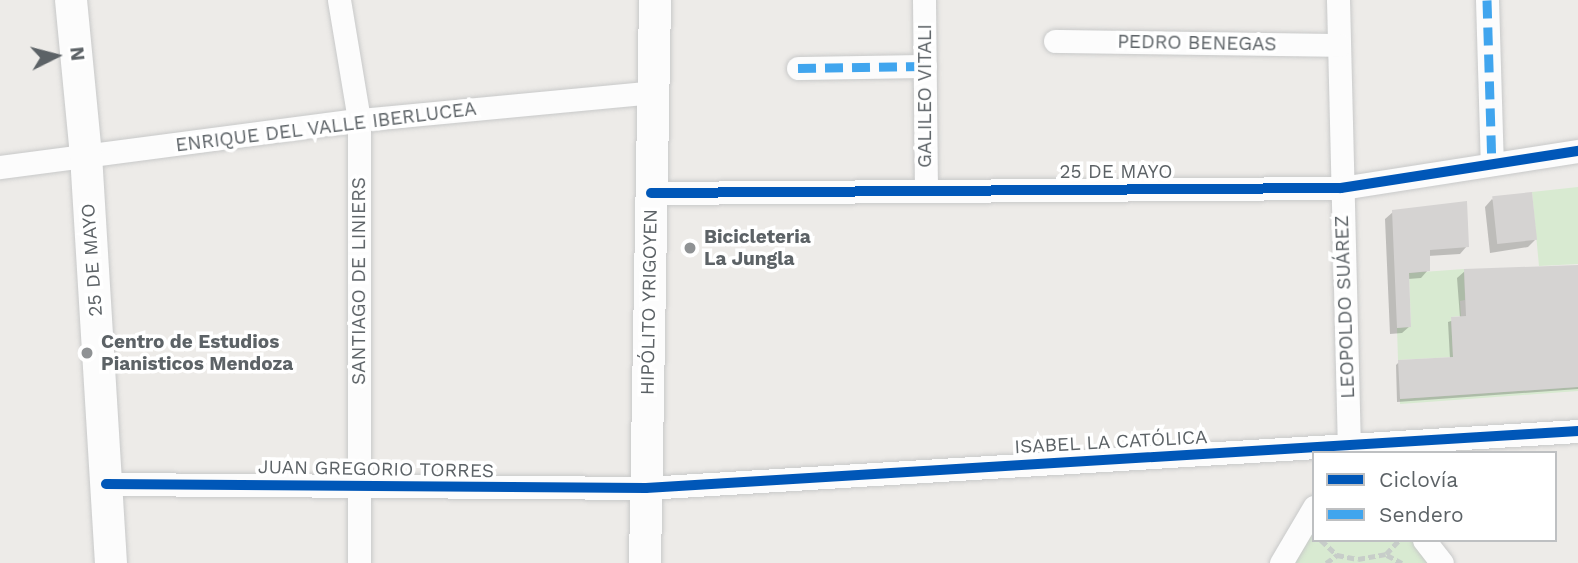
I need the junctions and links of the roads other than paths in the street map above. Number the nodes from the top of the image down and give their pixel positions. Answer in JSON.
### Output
{"nodes":[{"id":1,"x":71,"y":0,"type":"edge"},
{"id":2,"x":339,"y":0,"type":"edge"},
{"id":3,"x":655,"y":0,"type":"edge"},
{"id":4,"x":925,"y":0,"type":"edge"},
{"id":5,"x":1338,"y":0,"type":"edge"},
{"id":6,"x":1488,"y":0,"type":"edge"},
{"id":7,"x":1055,"y":41,"type":"dead end"},
{"id":8,"x":1339,"y":45,"type":"junction"},
{"id":9,"x":925,"y":66,"type":"junction"},
{"id":10,"x":798,"y":68,"type":"dead end"},
{"id":11,"x":653,"y":92,"type":"junction"},
{"id":12,"x":359,"y":120,"type":"junction"},
{"id":13,"x":1578,"y":151,"type":"edge"},
{"id":14,"x":86,"y":155,"type":"junction"},
{"id":15,"x":1492,"y":164,"type":"junction"},
{"id":16,"x":0,"y":167,"type":"edge"},
{"id":17,"x":1341,"y":188,"type":"junction"},
{"id":18,"x":926,"y":191,"type":"junction"},
{"id":19,"x":652,"y":193,"type":"junction"},
{"id":20,"x":1578,"y":431,"type":"edge"},
{"id":21,"x":1350,"y":451,"type":"edge"},
{"id":22,"x":1312,"y":453,"type":"edge"},
{"id":23,"x":106,"y":484,"type":"junction"},
{"id":24,"x":359,"y":486,"type":"junction"},
{"id":25,"x":646,"y":488,"type":"junction"},
{"id":26,"x":1312,"y":511,"type":"edge"},
{"id":27,"x":1426,"y":542,"type":"edge"},
{"id":28,"x":111,"y":563,"type":"edge"},
{"id":29,"x":359,"y":563,"type":"edge"},
{"id":30,"x":645,"y":563,"type":"edge"},
{"id":31,"x":1282,"y":563,"type":"edge"},
{"id":32,"x":1442,"y":563,"type":"edge"}],
"edges":[{"from":1,"to":14,"type":"street","name":"25 DE MAYO"},
{"from":2,"to":12,"type":"street","name":"SANTIAGO DE LINIERS"},
{"from":3,"to":11,"type":"street","name":"HIPÓLITO YRIGOYEN"},
{"from":4,"to":9,"type":"street","name":"GALILEO VITALI"},
{"from":5,"to":8,"type":"street","name":"LEOPOLDO SUÁREZ"},
{"from":6,"to":15,"type":"street"},
{"from":7,"to":8,"type":"street","name":"PEDRO BENEGAS"},
{"from":8,"to":17,"type":"street","name":"LEOPOLDO SUÁREZ"},
{"from":9,"to":10,"type":"street"},
{"from":9,"to":18,"type":"street","name":"GALILEO VITALI"},
{"from":11,"to":12,"type":"street","name":"ENRIQUE DEL VALLE IBERLUCEA"},
{"from":11,"to":19,"type":"street","name":"HIPÓLITO YRIGOYEN"},
{"from":12,"to":14,"type":"street","name":"ENRIQUE DEL VALLE IBERLUCEA"},
{"from":12,"to":24,"type":"street","name":"SANTIAGO DE LINIERS"},
{"from":13,"to":15,"type":"street","name":"25 DE MAYO"},
{"from":14,"to":16,"type":"street","name":"ENRIQUE DEL VALLE IBERLUCEA"},
{"from":14,"to":23,"type":"street","name":"25 DE MAYO"},
{"from":15,"to":17,"type":"street","name":"25 DE MAYO"},
{"from":17,"to":18,"type":"street","name":"25 DE MAYO"},
{"from":17,"to":21,"type":"street","name":"LEOPOLDO SUÁREZ"},
{"from":18,"to":19,"type":"street","name":"25 DE MAYO"},
{"from":19,"to":25,"type":"street","name":"HIPÓLITO YRIGOYEN"},
{"from":20,"to":21,"type":"street","name":"ISABEL LA CATÓLICA"},
{"from":22,"to":25,"type":"street","name":"ISABEL LA CATÓLICA"},
{"from":23,"to":24,"type":"street","name":"JUAN GREGORIO TORRES"},
{"from":23,"to":28,"type":"street","name":"25 DE MAYO"},
{"from":24,"to":25,"type":"street","name":"JUAN GREGORIO TORRES"},
{"from":24,"to":29,"type":"street","name":"SANTIAGO DE LINIERS"},
{"from":25,"to":30,"type":"street","name":"HIPÓLITO YRIGOYEN"},
{"from":26,"to":31,"type":"street"},
{"from":27,"to":32,"type":"street"}]}
